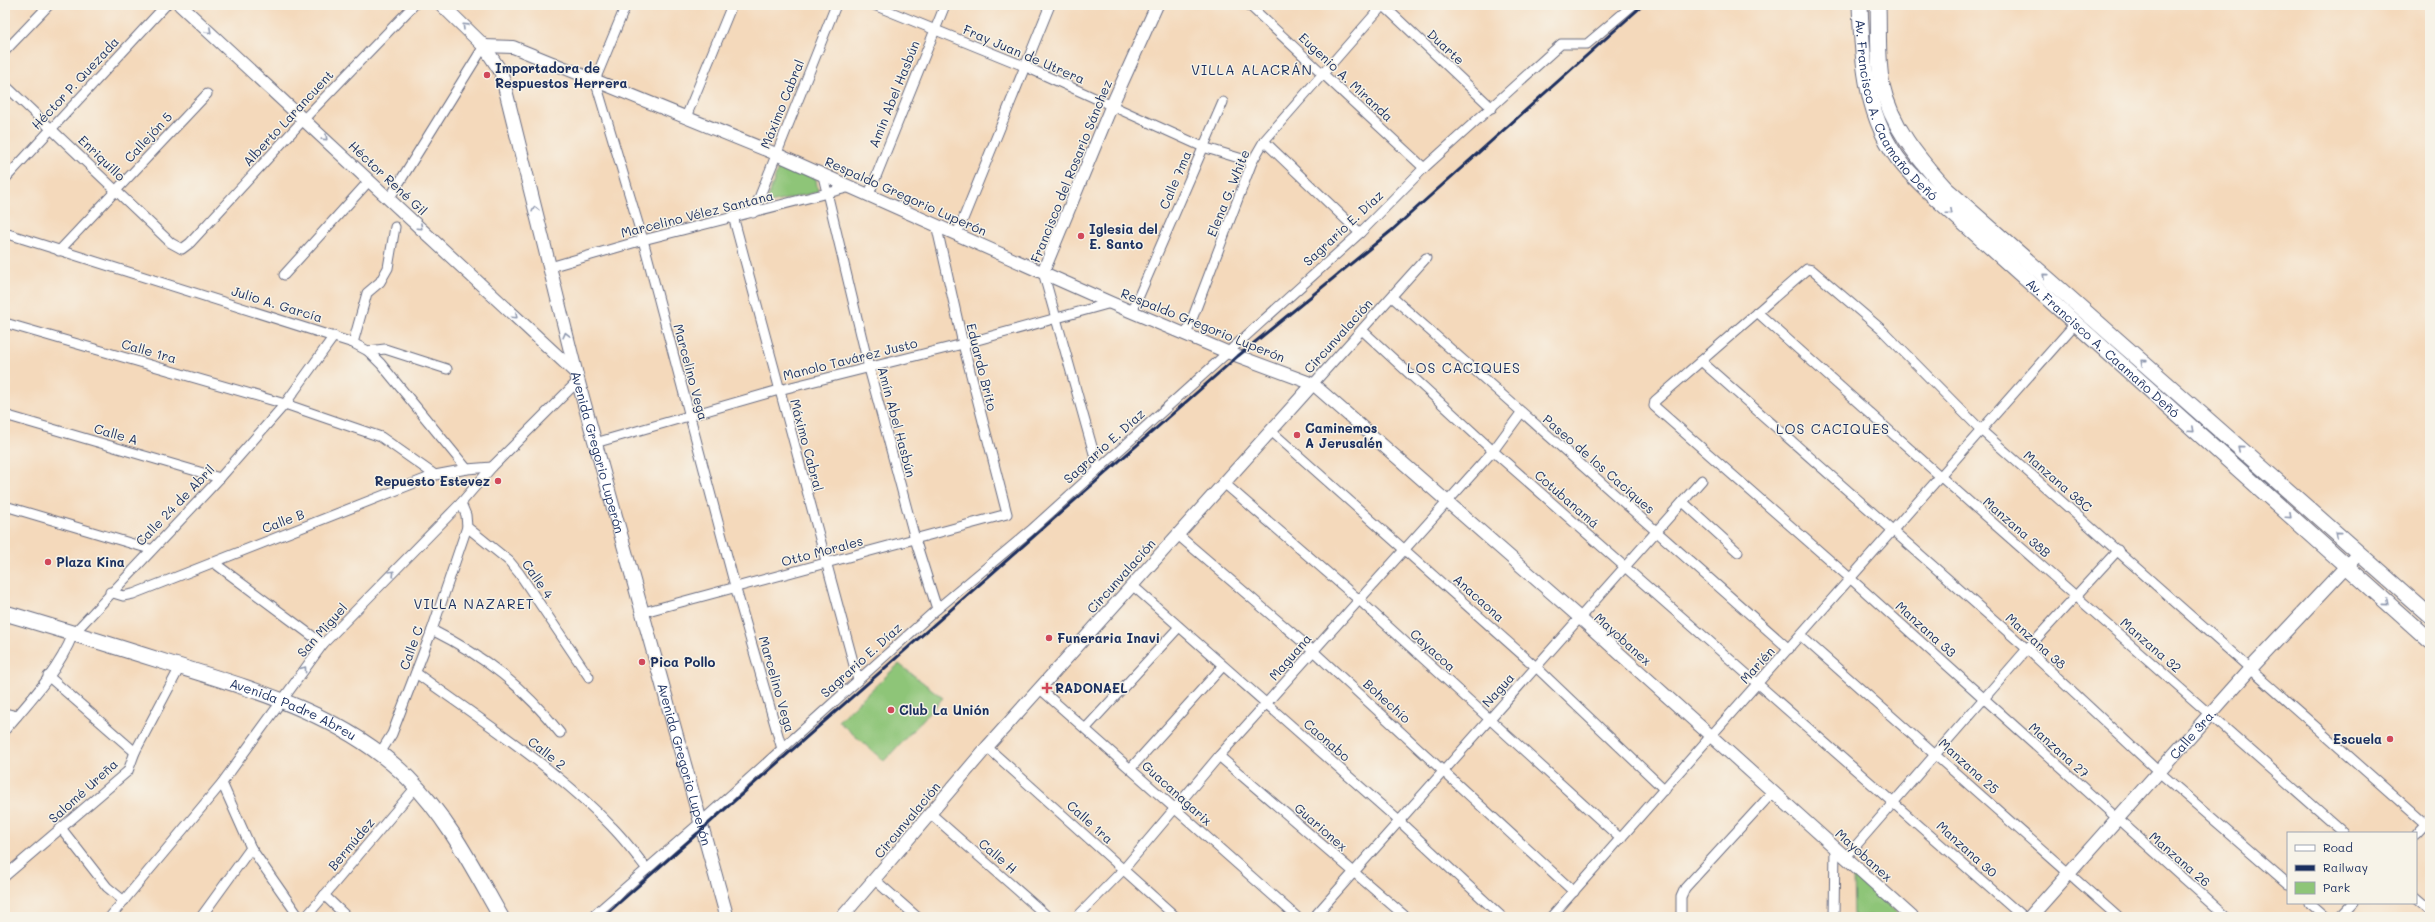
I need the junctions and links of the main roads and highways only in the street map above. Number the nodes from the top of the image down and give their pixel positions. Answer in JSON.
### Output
{"nodes":[{"id":1,"x":442,"y":5,"type":"edge"},
{"id":2,"x":1860,"y":5,"type":"edge"},
{"id":3,"x":1878,"y":5,"type":"edge"},
{"id":4,"x":2359,"y":553,"type":"junction"},
{"id":5,"x":2346,"y":568,"type":"junction"},
{"id":6,"x":5,"y":613,"type":"edge"},
{"id":7,"x":2430,"y":616,"type":"edge"},
{"id":8,"x":2430,"y":641,"type":"edge"},
{"id":9,"x":501,"y":917,"type":"edge"},
{"id":10,"x":727,"y":917,"type":"edge"},
{"id":11,"x":2030,"y":917,"type":"edge"}],
"edges":[{"from":10,"to":1,"type":"main road","name":"Avenida Gregorio Luperón","one_way":true},
{"from":2,"to":5,"type":"main road","name":"Av. Francisco A. Caamaño Deñó","one_way":true},
{"from":4,"to":3,"type":"main road","name":"Av. Francisco A. Caamaño Deñó","one_way":true},
{"from":4,"to":5,"type":"main road","name":"Calle 3ra."},
{"from":4,"to":7,"type":"main road","name":"Av. Francisco A. Caamaño Deñó"},
{"from":5,"to":8,"type":"main road","name":"Av. Francisco A. Caamaño Deñó","one_way":true},
{"from":5,"to":11,"type":"main road","name":"Calle 3ra."},
{"from":6,"to":9,"type":"main road","name":"Avenida Padre Abreu"}]}
